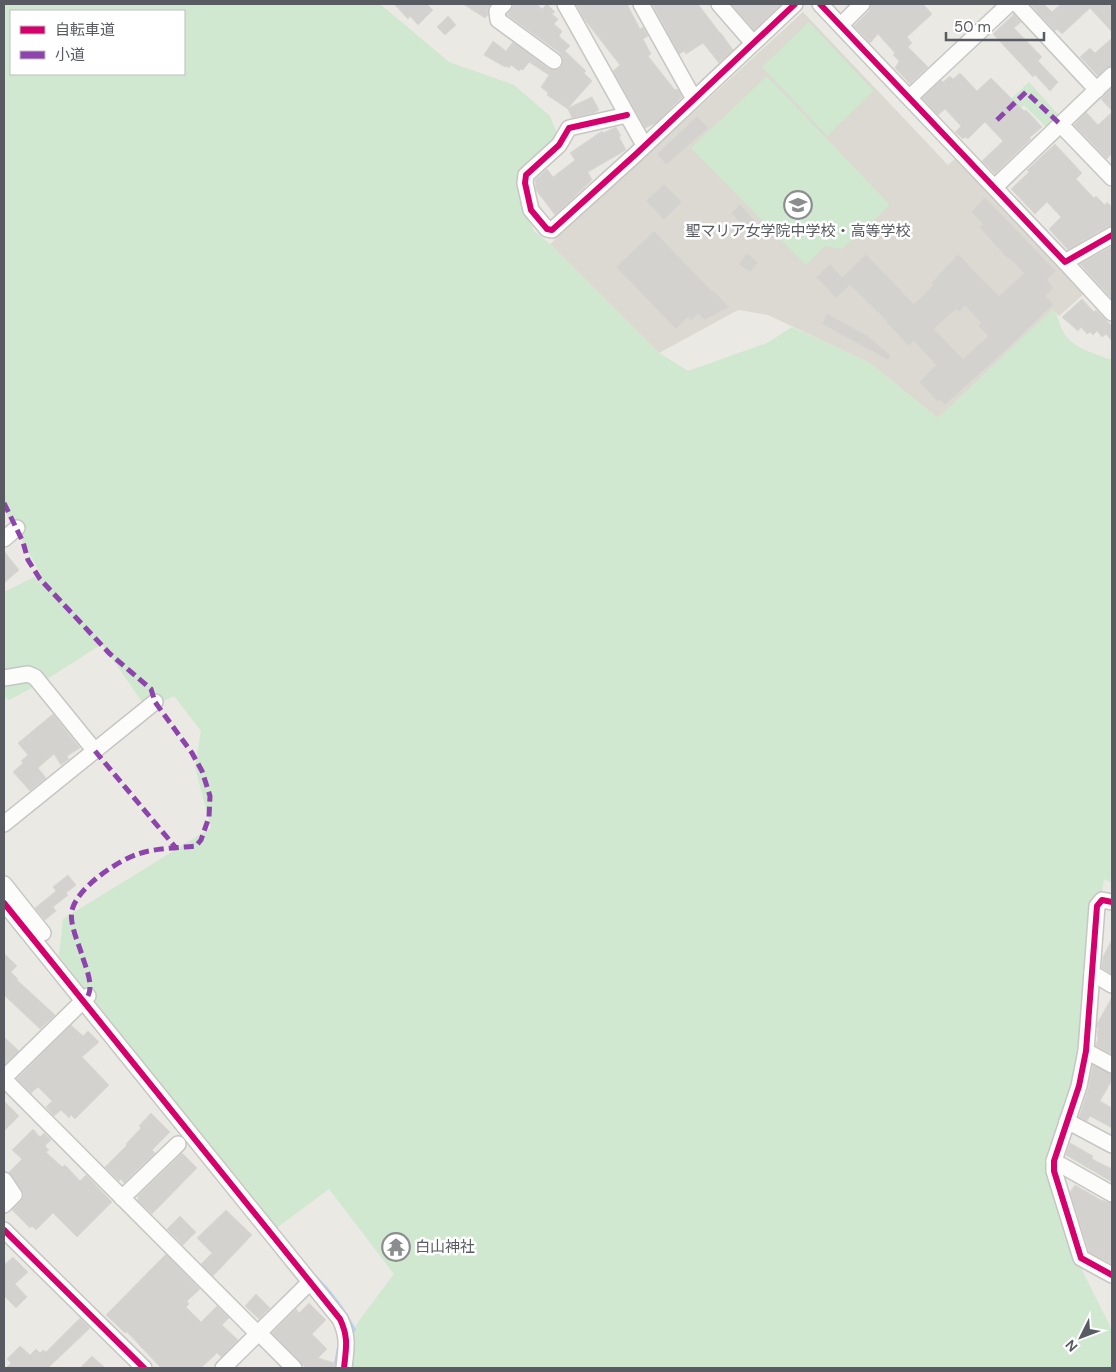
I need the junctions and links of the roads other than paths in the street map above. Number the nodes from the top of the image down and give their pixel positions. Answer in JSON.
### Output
{"nodes":[{"id":1,"x":504,"y":4,"type":"edge"},
{"id":2,"x":565,"y":4,"type":"edge"},
{"id":3,"x":641,"y":4,"type":"edge"},
{"id":4,"x":719,"y":4,"type":"edge"},
{"id":5,"x":795,"y":4,"type":"edge"},
{"id":6,"x":820,"y":4,"type":"edge"},
{"id":7,"x":862,"y":4,"type":"edge"},
{"id":8,"x":1009,"y":4,"type":"edge"},
{"id":9,"x":1017,"y":4,"type":"edge"},
{"id":10,"x":841,"y":25,"type":"junction"},
{"id":11,"x":753,"y":43,"type":"junction"},
{"id":12,"x":554,"y":61,"type":"dead end"},
{"id":13,"x":1112,"y":76,"type":"edge"},
{"id":14,"x":1097,"y":90,"type":"junction"},
{"id":15,"x":910,"y":97,"type":"junction"},
{"id":16,"x":694,"y":99,"type":"junction"},
{"id":17,"x":627,"y":115,"type":"junction"},
{"id":18,"x":1061,"y":124,"type":"junction"},
{"id":19,"x":644,"y":145,"type":"junction"},
{"id":20,"x":1112,"y":178,"type":"edge"},
{"id":21,"x":995,"y":187,"type":"junction"},
{"id":22,"x":1112,"y":236,"type":"edge"},
{"id":23,"x":1065,"y":262,"type":"junction"},
{"id":24,"x":1112,"y":312,"type":"edge"},
{"id":25,"x":17,"y":528,"type":"dead end"},
{"id":26,"x":4,"y":539,"type":"edge"},
{"id":27,"x":4,"y":678,"type":"edge"},
{"id":28,"x":155,"y":702,"type":"dead end"},
{"id":29,"x":95,"y":751,"type":"junction"},
{"id":30,"x":4,"y":824,"type":"edge"},
{"id":31,"x":4,"y":884,"type":"edge"},
{"id":32,"x":1112,"y":902,"type":"edge"},
{"id":33,"x":4,"y":903,"type":"edge"},
{"id":34,"x":43,"y":933,"type":"dead end"},
{"id":35,"x":1092,"y":973,"type":"junction"},
{"id":36,"x":1112,"y":985,"type":"edge"},
{"id":37,"x":85,"y":998,"type":"junction"},
{"id":38,"x":1086,"y":1051,"type":"junction"},
{"id":39,"x":1112,"y":1065,"type":"edge"},
{"id":40,"x":4,"y":1079,"type":"edge"},
{"id":41,"x":1067,"y":1121,"type":"junction"},
{"id":42,"x":178,"y":1144,"type":"dead end"},
{"id":43,"x":1112,"y":1145,"type":"edge"},
{"id":44,"x":1054,"y":1161,"type":"junction"},
{"id":45,"x":4,"y":1180,"type":"edge"},
{"id":46,"x":1112,"y":1194,"type":"edge"},
{"id":47,"x":122,"y":1198,"type":"junction"},
{"id":48,"x":4,"y":1205,"type":"edge"},
{"id":49,"x":4,"y":1230,"type":"edge"},
{"id":50,"x":1112,"y":1275,"type":"edge"},
{"id":51,"x":310,"y":1282,"type":"junction"},
{"id":52,"x":258,"y":1333,"type":"junction"},
{"id":53,"x":144,"y":1368,"type":"edge"},
{"id":54,"x":223,"y":1368,"type":"edge"},
{"id":55,"x":294,"y":1368,"type":"edge"},
{"id":56,"x":344,"y":1368,"type":"edge"}],
"edges":[{"from":1,"to":12,"type":"street"},
{"from":2,"to":17,"type":"street"},
{"from":3,"to":16,"type":"street"},
{"from":4,"to":11,"type":"street"},
{"from":5,"to":11,"type":"street"},
{"from":6,"to":10,"type":"street"},
{"from":7,"to":10,"type":"street"},
{"from":8,"to":15,"type":"street"},
{"from":9,"to":14,"type":"street"},
{"from":10,"to":15,"type":"street"},
{"from":11,"to":16,"type":"street"},
{"from":13,"to":14,"type":"street"},
{"from":14,"to":18,"type":"street"},
{"from":15,"to":21,"type":"street"},
{"from":16,"to":19,"type":"street"},
{"from":17,"to":19,"type":"street"},
{"from":17,"to":19,"type":"street"},
{"from":18,"to":20,"type":"street"},
{"from":18,"to":21,"type":"street"},
{"from":21,"to":23,"type":"street"},
{"from":22,"to":23,"type":"street"},
{"from":23,"to":24,"type":"street"},
{"from":25,"to":26,"type":"street"},
{"from":27,"to":29,"type":"street"},
{"from":28,"to":29,"type":"street"},
{"from":29,"to":30,"type":"street"},
{"from":31,"to":34,"type":"street"},
{"from":32,"to":35,"type":"street"},
{"from":33,"to":37,"type":"street"},
{"from":35,"to":36,"type":"street"},
{"from":35,"to":38,"type":"street"},
{"from":37,"to":40,"type":"street"},
{"from":37,"to":51,"type":"street"},
{"from":38,"to":39,"type":"street"},
{"from":38,"to":41,"type":"street"},
{"from":40,"to":47,"type":"street"},
{"from":41,"to":43,"type":"street"},
{"from":41,"to":44,"type":"street"},
{"from":42,"to":47,"type":"street"},
{"from":44,"to":46,"type":"street"},
{"from":44,"to":50,"type":"street"},
{"from":45,"to":48,"type":"street"},
{"from":47,"to":52,"type":"street"},
{"from":49,"to":53,"type":"street"},
{"from":51,"to":52,"type":"street"},
{"from":51,"to":56,"type":"street"},
{"from":52,"to":54,"type":"street"},
{"from":52,"to":55,"type":"street"}]}
